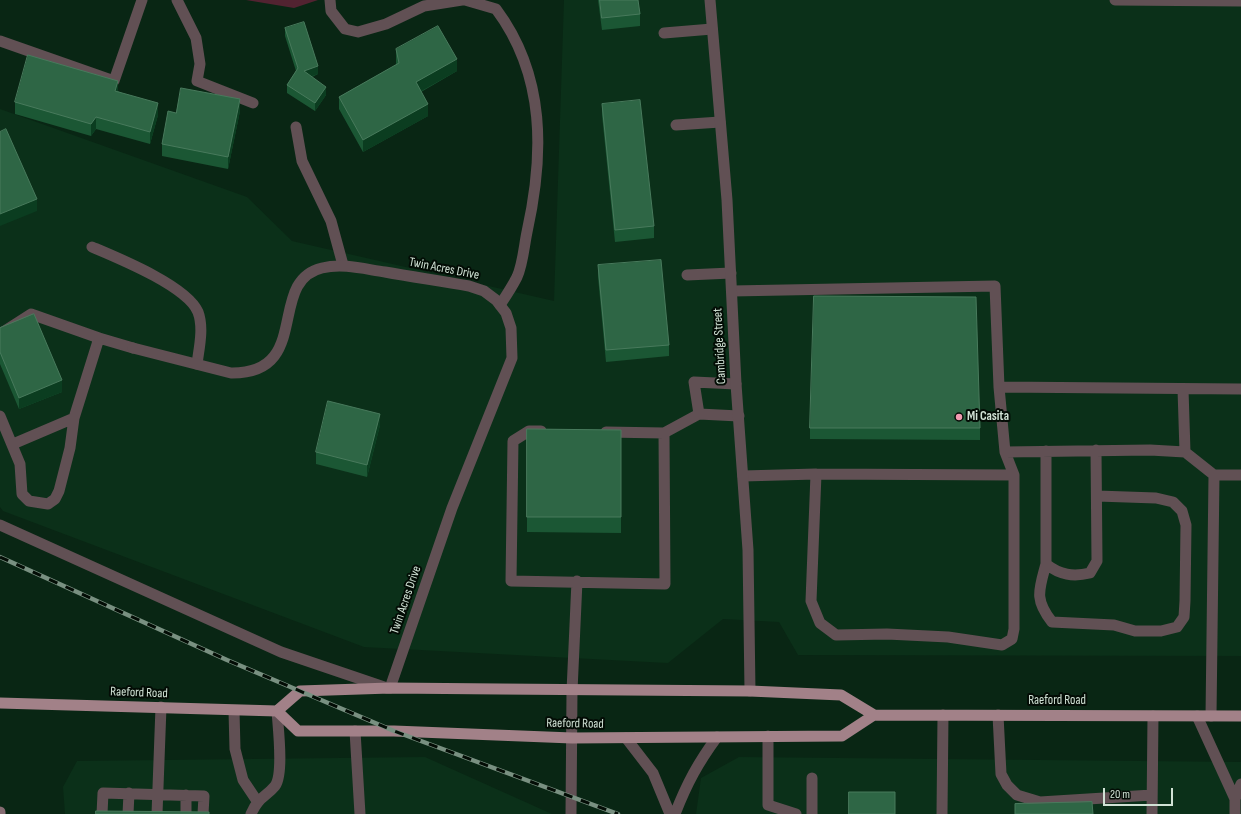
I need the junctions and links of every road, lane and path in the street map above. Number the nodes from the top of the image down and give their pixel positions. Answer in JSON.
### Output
{"nodes":[{"id":1,"x":142,"y":0,"type":"edge"},
{"id":2,"x":177,"y":0,"type":"edge"},
{"id":3,"x":330,"y":0,"type":"edge"},
{"id":4,"x":464,"y":0,"type":"edge"},
{"id":5,"x":710,"y":0,"type":"edge"},
{"id":6,"x":1115,"y":0,"type":"edge"},
{"id":7,"x":1241,"y":1,"type":"edge"},
{"id":8,"x":712,"y":29,"type":"junction"},
{"id":9,"x":664,"y":33,"type":"dead end"},
{"id":10,"x":0,"y":41,"type":"edge"},
{"id":11,"x":253,"y":103,"type":"dead end"},
{"id":12,"x":720,"y":122,"type":"junction"},
{"id":13,"x":676,"y":125,"type":"dead end"},
{"id":14,"x":296,"y":127,"type":"dead end"},
{"id":15,"x":92,"y":246,"type":"dead end"},
{"id":16,"x":343,"y":265,"type":"junction"},
{"id":17,"x":731,"y":273,"type":"junction"},
{"id":18,"x":687,"y":275,"type":"dead end"},
{"id":19,"x":732,"y":291,"type":"junction"},
{"id":20,"x":500,"y":305,"type":"junction"},
{"id":21,"x":0,"y":334,"type":"edge"},
{"id":22,"x":99,"y":338,"type":"junction"},
{"id":23,"x":198,"y":364,"type":"junction"},
{"id":24,"x":736,"y":384,"type":"junction"},
{"id":25,"x":999,"y":387,"type":"junction"},
{"id":26,"x":1183,"y":388,"type":"junction"},
{"id":27,"x":1241,"y":389,"type":"edge"},
{"id":28,"x":699,"y":414,"type":"junction"},
{"id":29,"x":0,"y":416,"type":"edge"},
{"id":30,"x":739,"y":416,"type":"junction"},
{"id":31,"x":74,"y":418,"type":"junction"},
{"id":32,"x":552,"y":431,"type":"edge"},
{"id":33,"x":592,"y":432,"type":"edge"},
{"id":34,"x":664,"y":433,"type":"junction"},
{"id":35,"x":13,"y":444,"type":"junction"},
{"id":36,"x":1096,"y":450,"type":"junction"},
{"id":37,"x":1005,"y":452,"type":"junction"},
{"id":38,"x":1046,"y":452,"type":"junction"},
{"id":39,"x":1185,"y":452,"type":"junction"},
{"id":40,"x":816,"y":474,"type":"junction"},
{"id":41,"x":1241,"y":475,"type":"edge"},
{"id":42,"x":743,"y":476,"type":"junction"},
{"id":43,"x":1014,"y":476,"type":"junction"},
{"id":44,"x":1214,"y":476,"type":"junction"},
{"id":45,"x":1097,"y":496,"type":"junction"},
{"id":46,"x":0,"y":524,"type":"edge"},
{"id":47,"x":1046,"y":564,"type":"junction"},
{"id":48,"x":577,"y":581,"type":"junction"},
{"id":49,"x":390,"y":688,"type":"junction"},
{"id":50,"x":572,"y":691,"type":"junction"},
{"id":51,"x":750,"y":691,"type":"junction"},
{"id":52,"x":0,"y":703,"type":"edge"},
{"id":53,"x":162,"y":707,"type":"junction"},
{"id":54,"x":234,"y":710,"type":"junction"},
{"id":55,"x":277,"y":711,"type":"junction"},
{"id":56,"x":874,"y":715,"type":"junction"},
{"id":57,"x":943,"y":715,"type":"junction"},
{"id":58,"x":998,"y":715,"type":"junction"},
{"id":59,"x":1152,"y":716,"type":"junction"},
{"id":60,"x":1197,"y":716,"type":"junction"},
{"id":61,"x":1211,"y":716,"type":"junction"},
{"id":62,"x":1241,"y":716,"type":"edge"},
{"id":63,"x":355,"y":731,"type":"junction"},
{"id":64,"x":768,"y":736,"type":"junction"},
{"id":65,"x":717,"y":737,"type":"junction"},
{"id":66,"x":572,"y":738,"type":"junction"},
{"id":67,"x":626,"y":738,"type":"junction"},
{"id":68,"x":812,"y":778,"type":"dead end"},
{"id":69,"x":1241,"y":784,"type":"edge"},
{"id":70,"x":130,"y":793,"type":"junction"},
{"id":71,"x":158,"y":794,"type":"junction"},
{"id":72,"x":186,"y":795,"type":"junction"},
{"id":73,"x":1152,"y":795,"type":"junction"},
{"id":74,"x":1235,"y":799,"type":"junction"},
{"id":75,"x":257,"y":801,"type":"junction"},
{"id":76,"x":102,"y":814,"type":"edge"},
{"id":77,"x":128,"y":814,"type":"edge"},
{"id":78,"x":158,"y":814,"type":"edge"},
{"id":79,"x":186,"y":814,"type":"edge"},
{"id":80,"x":203,"y":814,"type":"edge"},
{"id":81,"x":251,"y":814,"type":"edge"},
{"id":82,"x":360,"y":814,"type":"edge"},
{"id":83,"x":571,"y":814,"type":"edge"},
{"id":84,"x":670,"y":814,"type":"edge"},
{"id":85,"x":675,"y":814,"type":"edge"},
{"id":86,"x":796,"y":814,"type":"edge"},
{"id":87,"x":812,"y":814,"type":"edge"},
{"id":88,"x":942,"y":814,"type":"edge"},
{"id":89,"x":1152,"y":814,"type":"edge"},
{"id":90,"x":1235,"y":814,"type":"edge"}],
"edges":[{"from":1,"to":10,"type":"street"},
{"from":2,"to":11,"type":"street"},
{"from":3,"to":4,"type":"street"},
{"from":4,"to":20,"type":"street"},
{"from":5,"to":8,"type":"street","name":"Cambridge Street"},
{"from":6,"to":7,"type":"street"},
{"from":8,"to":9,"type":"street"},
{"from":8,"to":12,"type":"street","name":"Cambridge Street"},
{"from":12,"to":13,"type":"street"},
{"from":12,"to":17,"type":"street","name":"Cambridge Street"},
{"from":14,"to":16,"type":"street"},
{"from":15,"to":23,"type":"street"},
{"from":16,"to":20,"type":"street","name":"Twin Acres Drive"},
{"from":16,"to":23,"type":"street","name":"Twin Acres Drive"},
{"from":17,"to":18,"type":"street"},
{"from":17,"to":19,"type":"street","name":"Cambridge Street"},
{"from":19,"to":24,"type":"street","name":"Cambridge Street"},
{"from":19,"to":25,"type":"street"},
{"from":20,"to":49,"type":"street","name":"Twin Acres Drive"},
{"from":21,"to":22,"type":"street","name":"Twin Acres Drive"},
{"from":22,"to":23,"type":"street","name":"Twin Acres Drive"},
{"from":22,"to":31,"type":"street"},
{"from":24,"to":28,"type":"street"},
{"from":24,"to":30,"type":"street","name":"Cambridge Street"},
{"from":25,"to":26,"type":"street"},
{"from":25,"to":37,"type":"street"},
{"from":26,"to":27,"type":"street"},
{"from":26,"to":39,"type":"street"},
{"from":28,"to":30,"type":"street"},
{"from":28,"to":34,"type":"street"},
{"from":29,"to":35,"type":"street"},
{"from":30,"to":42,"type":"street","name":"Cambridge Street"},
{"from":31,"to":35,"type":"street"},
{"from":31,"to":35,"type":"street"},
{"from":32,"to":48,"type":"street"},
{"from":33,"to":34,"type":"street"},
{"from":34,"to":48,"type":"street"},
{"from":36,"to":38,"type":"street"},
{"from":36,"to":39,"type":"street"},
{"from":36,"to":45,"type":"street"},
{"from":37,"to":38,"type":"street"},
{"from":37,"to":43,"type":"street"},
{"from":38,"to":47,"type":"street"},
{"from":39,"to":44,"type":"street"},
{"from":40,"to":42,"type":"street"},
{"from":40,"to":43,"type":"street"},
{"from":40,"to":43,"type":"street"},
{"from":41,"to":44,"type":"street"},
{"from":42,"to":51,"type":"street","name":"Cambridge Street"},
{"from":44,"to":61,"type":"street"},
{"from":45,"to":47,"type":"street"},
{"from":45,"to":47,"type":"street"},
{"from":46,"to":49,"type":"street"},
{"from":48,"to":50,"type":"street"},
{"from":49,"to":50,"type":"main road"},
{"from":49,"to":55,"type":"main road"},
{"from":50,"to":51,"type":"main road"},
{"from":50,"to":66,"type":"street"},
{"from":51,"to":56,"type":"main road"},
{"from":52,"to":53,"type":"main road","name":"Raeford Road"},
{"from":53,"to":54,"type":"main road","name":"Raeford Road"},
{"from":53,"to":71,"type":"street"},
{"from":54,"to":55,"type":"main road","name":"Raeford Road"},
{"from":54,"to":75,"type":"street"},
{"from":55,"to":63,"type":"main road","name":"Raeford Road"},
{"from":55,"to":75,"type":"street"},
{"from":56,"to":57,"type":"main road","name":"Raeford Road"},
{"from":56,"to":64,"type":"main road","name":"Raeford Road"},
{"from":57,"to":58,"type":"main road","name":"Raeford Road"},
{"from":57,"to":88,"type":"street"},
{"from":58,"to":59,"type":"main road","name":"Raeford Road"},
{"from":58,"to":73,"type":"street"},
{"from":59,"to":60,"type":"main road","name":"Raeford Road"},
{"from":59,"to":73,"type":"street"},
{"from":60,"to":61,"type":"main road","name":"Raeford Road"},
{"from":60,"to":74,"type":"street"},
{"from":61,"to":62,"type":"main road","name":"Raeford Road"},
{"from":63,"to":66,"type":"main road","name":"Raeford Road"},
{"from":63,"to":82,"type":"street"},
{"from":64,"to":65,"type":"main road","name":"Raeford Road"},
{"from":64,"to":86,"type":"street"},
{"from":65,"to":67,"type":"main road","name":"Raeford Road"},
{"from":65,"to":85,"type":"street"},
{"from":66,"to":67,"type":"main road","name":"Raeford Road"},
{"from":66,"to":83,"type":"street"},
{"from":67,"to":84,"type":"street"},
{"from":68,"to":87,"type":"street"},
{"from":69,"to":74,"type":"street"},
{"from":70,"to":71,"type":"street"},
{"from":70,"to":76,"type":"street"},
{"from":70,"to":77,"type":"street"},
{"from":71,"to":72,"type":"street"},
{"from":71,"to":78,"type":"street"},
{"from":72,"to":79,"type":"street"},
{"from":72,"to":80,"type":"street"},
{"from":73,"to":89,"type":"street"},
{"from":74,"to":90,"type":"street"},
{"from":75,"to":81,"type":"street"}]}
